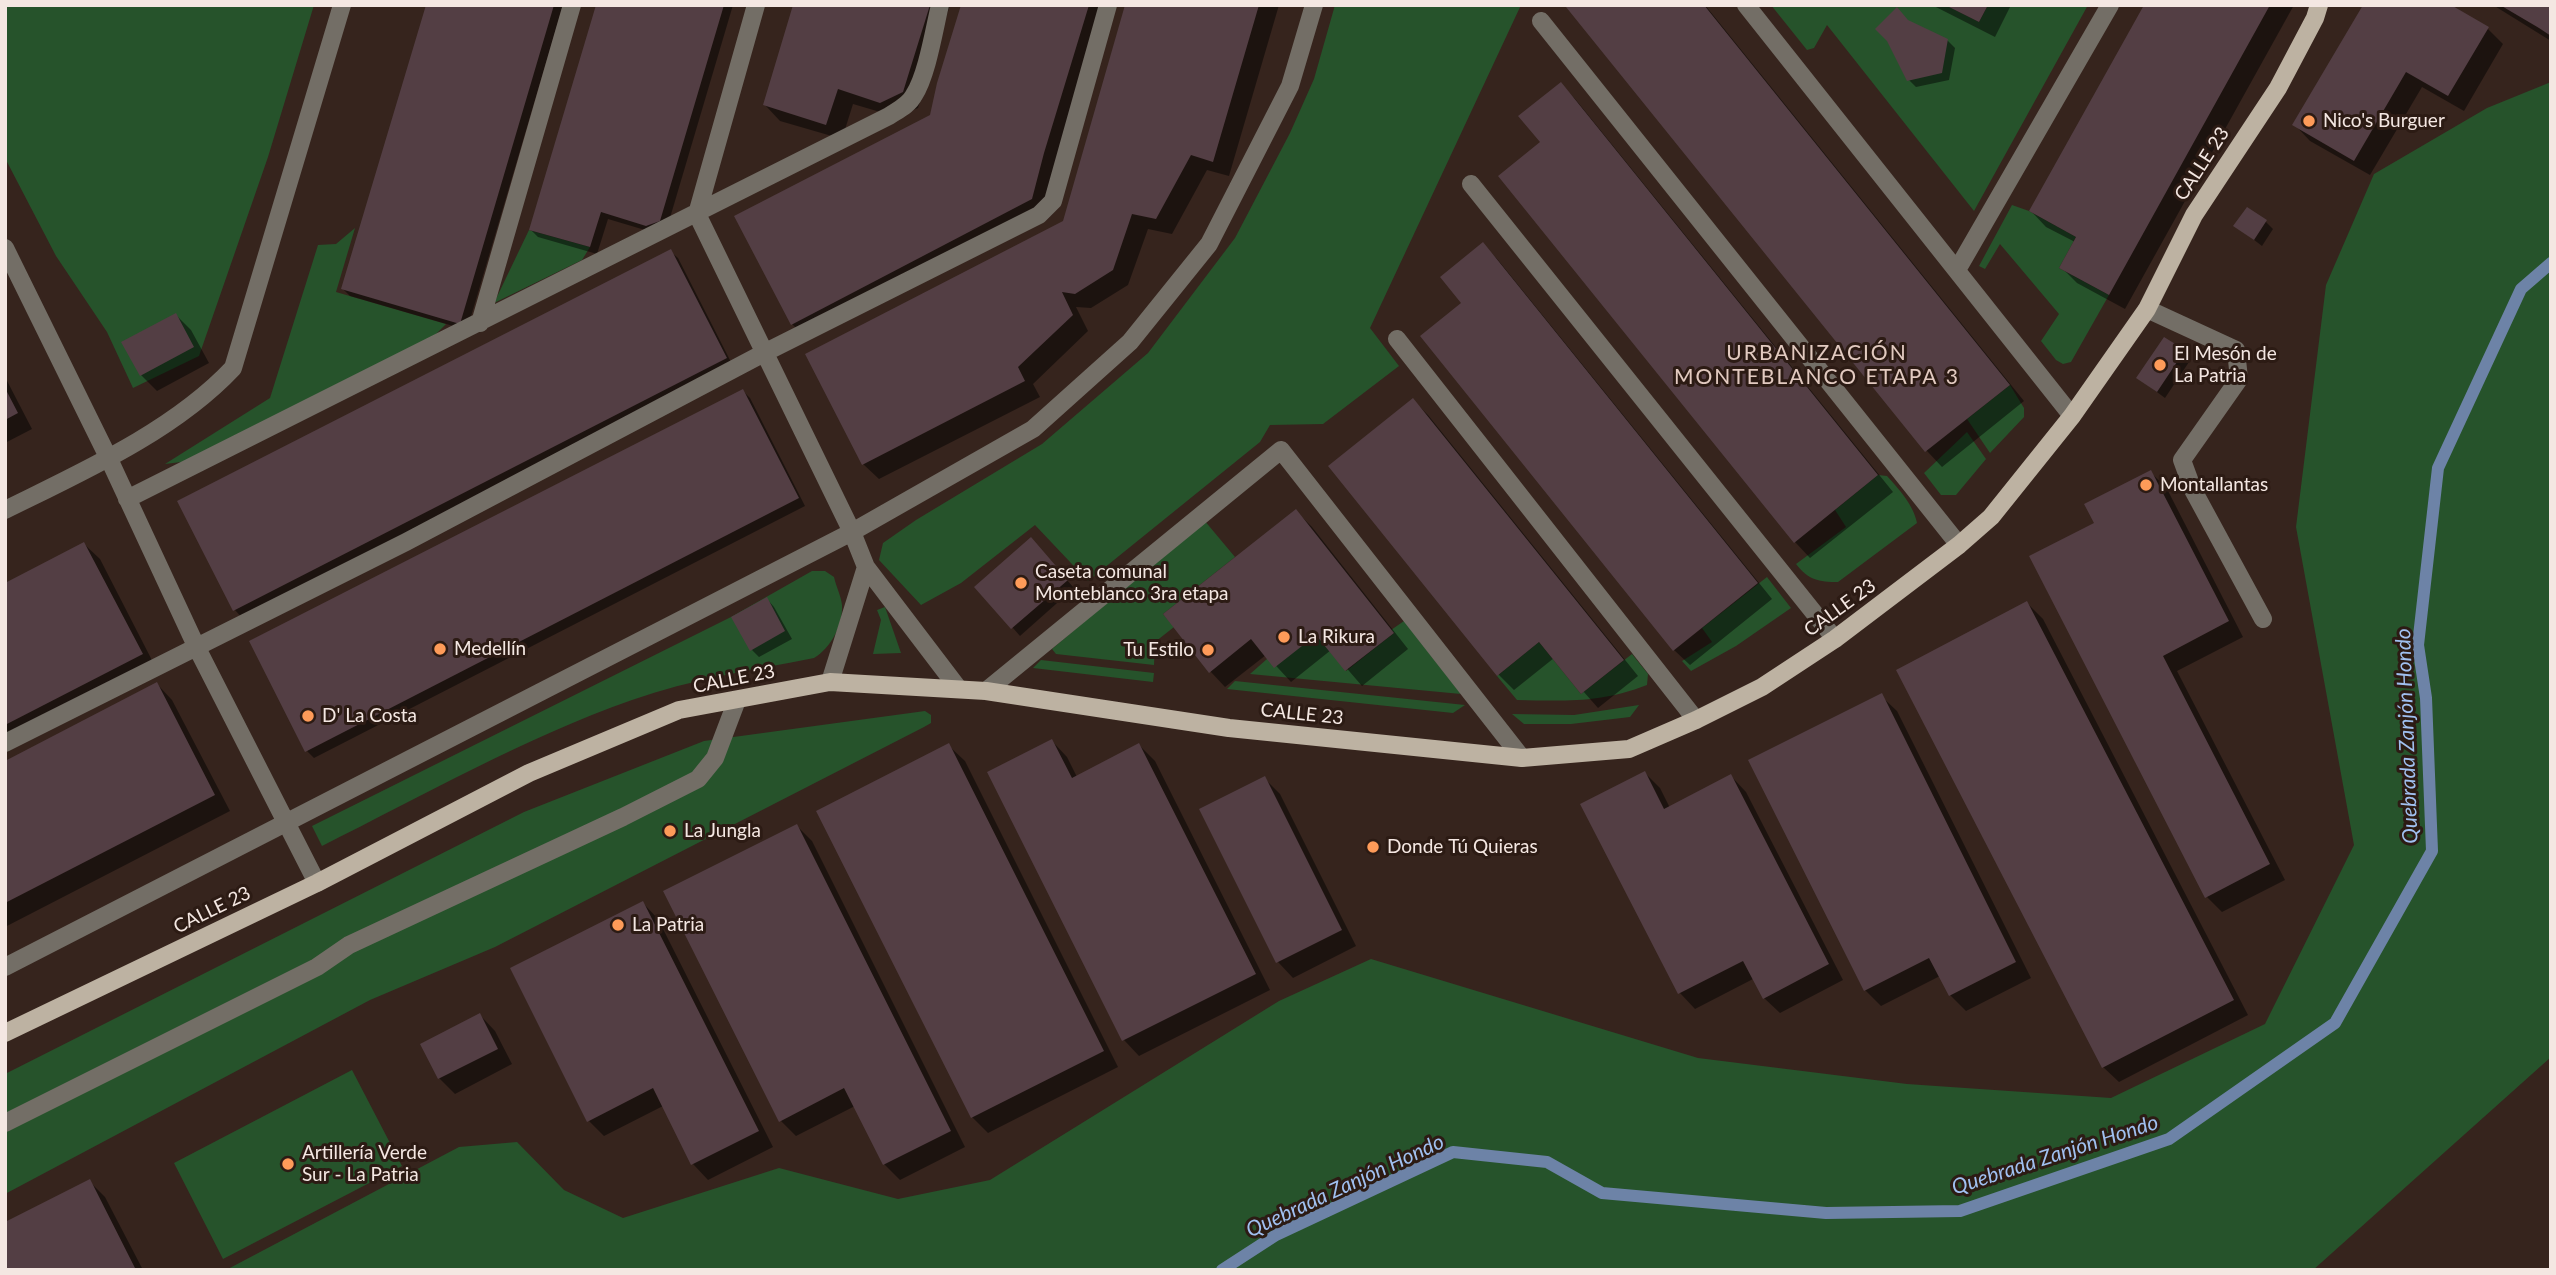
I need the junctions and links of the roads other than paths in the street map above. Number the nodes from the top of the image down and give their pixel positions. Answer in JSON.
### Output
{"nodes":[{"id":1,"x":342,"y":5,"type":"edge"},
{"id":2,"x":572,"y":5,"type":"edge"},
{"id":3,"x":756,"y":5,"type":"edge"},
{"id":4,"x":940,"y":5,"type":"edge"},
{"id":5,"x":1108,"y":5,"type":"edge"},
{"id":6,"x":1314,"y":5,"type":"edge"},
{"id":7,"x":1746,"y":5,"type":"edge"},
{"id":8,"x":2110,"y":5,"type":"edge"},
{"id":9,"x":2319,"y":5,"type":"edge"},
{"id":10,"x":1541,"y":21,"type":"dead end"},
{"id":11,"x":1471,"y":184,"type":"dead end"},
{"id":12,"x":697,"y":214,"type":"junction"},
{"id":13,"x":5,"y":248,"type":"edge"},
{"id":14,"x":1957,"y":270,"type":"junction"},
{"id":15,"x":2147,"y":309,"type":"junction"},
{"id":16,"x":480,"y":323,"type":"junction"},
{"id":17,"x":1396,"y":339,"type":"dead end"},
{"id":18,"x":764,"y":353,"type":"junction"},
{"id":19,"x":2072,"y":416,"type":"junction"},
{"id":20,"x":109,"y":459,"type":"junction"},
{"id":21,"x":127,"y":499,"type":"junction"},
{"id":22,"x":5,"y":510,"type":"edge"},
{"id":23,"x":852,"y":532,"type":"junction"},
{"id":24,"x":1959,"y":545,"type":"junction"},
{"id":25,"x":866,"y":567,"type":"junction"},
{"id":26,"x":2263,"y":620,"type":"dead end"},
{"id":27,"x":1835,"y":639,"type":"junction"},
{"id":28,"x":197,"y":648,"type":"junction"},
{"id":29,"x":830,"y":682,"type":"junction"},
{"id":30,"x":958,"y":688,"type":"junction"},
{"id":31,"x":986,"y":691,"type":"junction"},
{"id":32,"x":737,"y":699,"type":"junction"},
{"id":33,"x":1696,"y":720,"type":"junction"},
{"id":34,"x":5,"y":743,"type":"edge"},
{"id":35,"x":1522,"y":758,"type":"junction"},
{"id":36,"x":286,"y":822,"type":"junction"},
{"id":37,"x":317,"y":883,"type":"junction"},
{"id":38,"x":5,"y":967,"type":"edge"},
{"id":39,"x":5,"y":1033,"type":"edge"},
{"id":40,"x":5,"y":1123,"type":"edge"}],
"edges":[{"from":1,"to":20,"type":"street"},
{"from":2,"to":16,"type":"street"},
{"from":3,"to":12,"type":"street"},
{"from":4,"to":12,"type":"street"},
{"from":5,"to":18,"type":"street"},
{"from":6,"to":23,"type":"street"},
{"from":7,"to":14,"type":"street"},
{"from":8,"to":14,"type":"street"},
{"from":9,"to":15,"type":"main road","name":"CALLE 23"},
{"from":10,"to":24,"type":"street"},
{"from":11,"to":27,"type":"street"},
{"from":12,"to":16,"type":"street"},
{"from":12,"to":18,"type":"street"},
{"from":13,"to":20,"type":"street"},
{"from":14,"to":19,"type":"street"},
{"from":15,"to":19,"type":"main road","name":"CALLE 23"},
{"from":15,"to":26,"type":"street"},
{"from":16,"to":21,"type":"street"},
{"from":17,"to":33,"type":"street"},
{"from":18,"to":23,"type":"street"},
{"from":18,"to":28,"type":"street"},
{"from":19,"to":24,"type":"main road","name":"CALLE 23"},
{"from":20,"to":21,"type":"street"},
{"from":20,"to":22,"type":"street"},
{"from":21,"to":28,"type":"street"},
{"from":23,"to":25,"type":"street"},
{"from":23,"to":36,"type":"street"},
{"from":24,"to":27,"type":"main road","name":"CALLE 23"},
{"from":25,"to":29,"type":"street"},
{"from":25,"to":30,"type":"street"},
{"from":27,"to":33,"type":"main road","name":"CALLE 23"},
{"from":28,"to":34,"type":"street"},
{"from":28,"to":36,"type":"street"},
{"from":29,"to":30,"type":"main road","name":"CALLE 23"},
{"from":29,"to":32,"type":"main road","name":"CALLE 23"},
{"from":30,"to":31,"type":"main road","name":"CALLE 23"},
{"from":31,"to":35,"type":"main road","name":"CALLE 23"},
{"from":31,"to":35,"type":"street"},
{"from":32,"to":37,"type":"main road","name":"CALLE 23"},
{"from":32,"to":40,"type":"street"},
{"from":33,"to":35,"type":"main road","name":"CALLE 23"},
{"from":36,"to":37,"type":"street"},
{"from":36,"to":38,"type":"street"},
{"from":37,"to":39,"type":"main road","name":"CALLE 23"}]}
